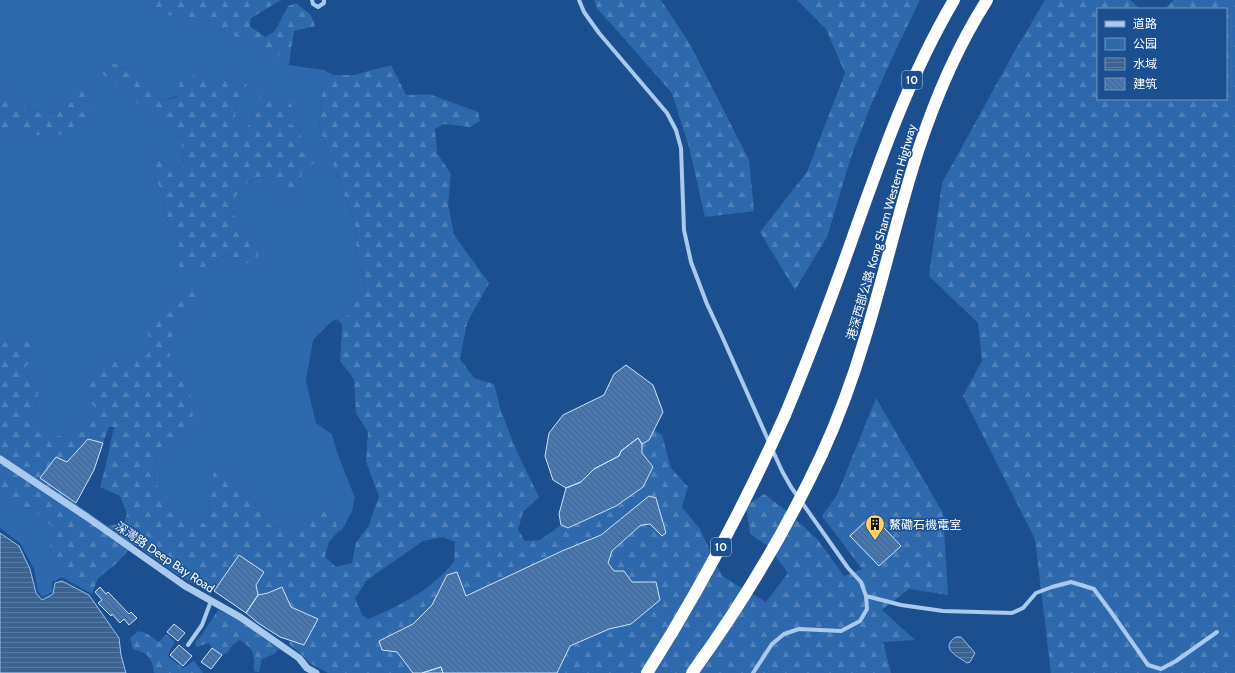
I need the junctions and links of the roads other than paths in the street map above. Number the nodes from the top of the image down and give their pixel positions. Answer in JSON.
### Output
{"nodes":[{"id":1,"x":312,"y":0,"type":"edge"},
{"id":2,"x":324,"y":0,"type":"edge"},
{"id":3,"x":579,"y":0,"type":"edge"},
{"id":4,"x":954,"y":0,"type":"edge"},
{"id":5,"x":986,"y":0,"type":"edge"},
{"id":6,"x":0,"y":459,"type":"edge"},
{"id":7,"x":866,"y":596,"type":"junction"},
{"id":8,"x":211,"y":601,"type":"junction"},
{"id":9,"x":1217,"y":632,"type":"dead end"},
{"id":10,"x":188,"y":645,"type":"dead end"},
{"id":11,"x":316,"y":673,"type":"edge"},
{"id":12,"x":647,"y":673,"type":"edge"},
{"id":13,"x":692,"y":673,"type":"edge"},
{"id":14,"x":753,"y":673,"type":"edge"}],
"edges":[{"from":1,"to":2,"type":"street"},
{"from":3,"to":7,"type":"street"},
{"from":4,"to":12,"type":"highway","name":"港深西部公路 Kong Sham Western Highway","number":"10","bridge":true},
{"from":5,"to":13,"type":"highway","name":"港深西部公路 Kong Sham Western Highway","number":"10","bridge":true},
{"from":6,"to":8,"type":"street","name":"深灣路 Deep Bay Road"},
{"from":7,"to":9,"type":"street"},
{"from":7,"to":14,"type":"street"},
{"from":8,"to":10,"type":"street"},
{"from":8,"to":11,"type":"street","name":"深灣路 Deep Bay Road"}]}
